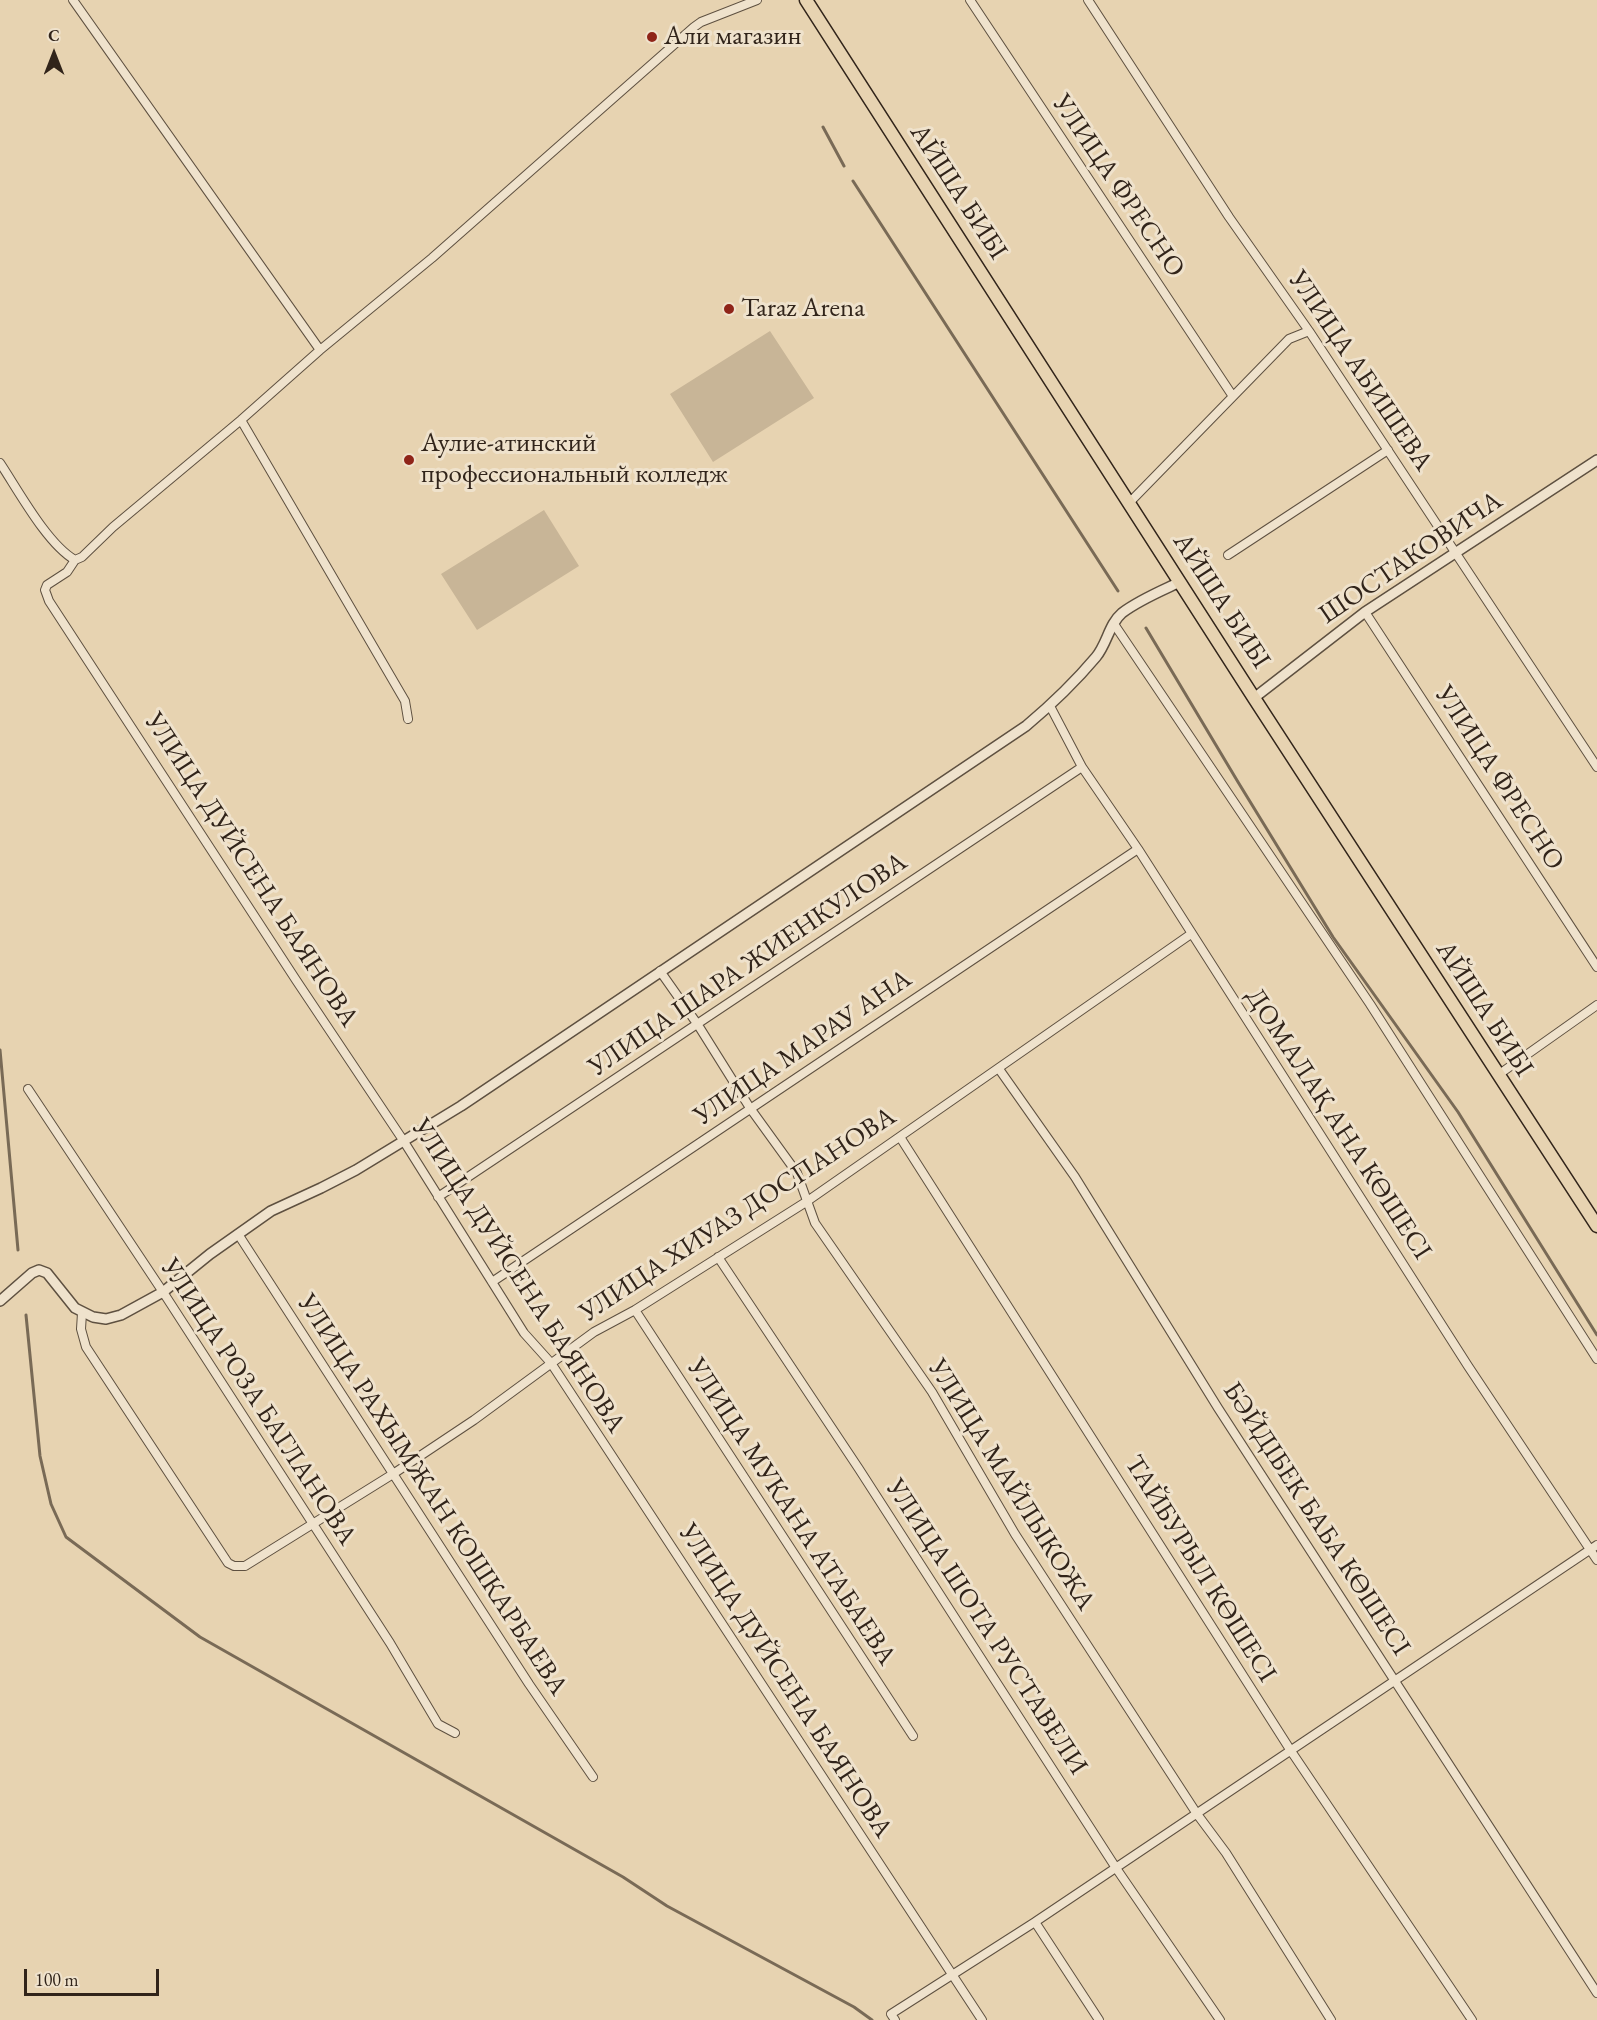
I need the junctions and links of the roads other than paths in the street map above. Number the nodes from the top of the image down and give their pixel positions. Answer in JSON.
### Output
{"nodes":[{"id":1,"x":73,"y":0,"type":"edge"},
{"id":2,"x":757,"y":0,"type":"edge"},
{"id":3,"x":806,"y":0,"type":"edge"},
{"id":4,"x":970,"y":0,"type":"edge"},
{"id":5,"x":1088,"y":0,"type":"edge"},
{"id":6,"x":1309,"y":331,"type":"junction"},
{"id":7,"x":320,"y":350,"type":"junction"},
{"id":8,"x":1232,"y":395,"type":"junction"},
{"id":9,"x":241,"y":420,"type":"junction"},
{"id":10,"x":1388,"y":450,"type":"junction"},
{"id":11,"x":1597,"y":460,"type":"edge"},
{"id":12,"x":0,"y":463,"type":"edge"},
{"id":13,"x":1130,"y":502,"type":"junction"},
{"id":14,"x":1456,"y":554,"type":"junction"},
{"id":15,"x":1228,"y":555,"type":"dead end"},
{"id":16,"x":75,"y":560,"type":"junction"},
{"id":17,"x":1180,"y":582,"type":"junction"},
{"id":18,"x":1365,"y":612,"type":"junction"},
{"id":19,"x":1114,"y":624,"type":"junction"},
{"id":20,"x":1254,"y":698,"type":"junction"},
{"id":21,"x":1050,"y":706,"type":"junction"},
{"id":22,"x":408,"y":719,"type":"dead end"},
{"id":23,"x":1082,"y":767,"type":"junction"},
{"id":24,"x":1597,"y":767,"type":"edge"},
{"id":25,"x":1138,"y":849,"type":"junction"},
{"id":26,"x":1191,"y":934,"type":"junction"},
{"id":27,"x":1597,"y":967,"type":"edge"},
{"id":28,"x":660,"y":971,"type":"junction"},
{"id":29,"x":1597,"y":1005,"type":"edge"},
{"id":30,"x":698,"y":1025,"type":"junction"},
{"id":31,"x":999,"y":1069,"type":"junction"},
{"id":32,"x":1498,"y":1075,"type":"junction"},
{"id":33,"x":28,"y":1089,"type":"dead end"},
{"id":34,"x":750,"y":1108,"type":"junction"},
{"id":35,"x":900,"y":1137,"type":"junction"},
{"id":36,"x":403,"y":1140,"type":"junction"},
{"id":37,"x":438,"y":1197,"type":"junction"},
{"id":38,"x":806,"y":1202,"type":"junction"},
{"id":39,"x":1597,"y":1226,"type":"edge"},
{"id":40,"x":238,"y":1234,"type":"junction"},
{"id":41,"x":718,"y":1257,"type":"junction"},
{"id":42,"x":492,"y":1282,"type":"junction"},
{"id":43,"x":163,"y":1292,"type":"junction"},
{"id":44,"x":0,"y":1301,"type":"edge"},
{"id":45,"x":635,"y":1310,"type":"junction"},
{"id":46,"x":82,"y":1312,"type":"junction"},
{"id":47,"x":1597,"y":1359,"type":"edge"},
{"id":48,"x":551,"y":1363,"type":"junction"},
{"id":49,"x":393,"y":1474,"type":"junction"},
{"id":50,"x":313,"y":1525,"type":"junction"},
{"id":51,"x":1594,"y":1547,"type":"edge"},
{"id":52,"x":1597,"y":1560,"type":"edge"},
{"id":53,"x":1395,"y":1681,"type":"junction"},
{"id":54,"x":455,"y":1733,"type":"dead end"},
{"id":55,"x":913,"y":1736,"type":"dead end"},
{"id":56,"x":1291,"y":1751,"type":"junction"},
{"id":57,"x":593,"y":1778,"type":"dead end"},
{"id":58,"x":1197,"y":1814,"type":"junction"},
{"id":59,"x":1116,"y":1868,"type":"junction"},
{"id":60,"x":1035,"y":1922,"type":"junction"},
{"id":61,"x":952,"y":1975,"type":"junction"},
{"id":62,"x":1597,"y":1993,"type":"edge"},
{"id":63,"x":893,"y":2017,"type":"edge"},
{"id":64,"x":982,"y":2020,"type":"edge"},
{"id":65,"x":1099,"y":2020,"type":"edge"},
{"id":66,"x":1220,"y":2020,"type":"edge"},
{"id":67,"x":1331,"y":2020,"type":"edge"},
{"id":68,"x":1472,"y":2020,"type":"edge"}],
"edges":[{"from":1,"to":7,"type":"street"},
{"from":2,"to":7,"type":"street"},
{"from":3,"to":13,"type":"main road","name":"АЙША БИБІ"},
{"from":4,"to":8,"type":"street","name":"УЛИЦА ФРЕСНО"},
{"from":5,"to":6,"type":"street","name":"УЛИЦА АБИШЕВА"},
{"from":6,"to":8,"type":"street"},
{"from":6,"to":10,"type":"street","name":"УЛИЦА АБИШЕВА"},
{"from":7,"to":9,"type":"street"},
{"from":8,"to":13,"type":"street"},
{"from":9,"to":16,"type":"street"},
{"from":9,"to":22,"type":"street"},
{"from":10,"to":14,"type":"street","name":"УЛИЦА АБИШЕВА"},
{"from":10,"to":15,"type":"street"},
{"from":11,"to":14,"type":"street","name":"ШОСТАКОВИЧА"},
{"from":12,"to":16,"type":"street"},
{"from":13,"to":17,"type":"main road","name":"АЙША БИБІ"},
{"from":14,"to":18,"type":"street","name":"ШОСТАКОВИЧА"},
{"from":14,"to":24,"type":"street","name":"УЛИЦА АБИШЕВА"},
{"from":16,"to":36,"type":"street","name":"УЛИЦА ДУЙСЕНА БАЯНОВА"},
{"from":17,"to":19,"type":"street"},
{"from":17,"to":20,"type":"main road","name":"АЙША БИБІ"},
{"from":18,"to":20,"type":"street","name":"ШОСТАКОВИЧА"},
{"from":18,"to":27,"type":"street","name":"УЛИЦА ФРЕСНО"},
{"from":19,"to":21,"type":"street"},
{"from":19,"to":47,"type":"street"},
{"from":20,"to":32,"type":"main road","name":"АЙША БИБІ"},
{"from":21,"to":23,"type":"street","name":"ДОМАЛАҚ АНА КӨШЕСІ"},
{"from":21,"to":28,"type":"street"},
{"from":23,"to":25,"type":"street","name":"ДОМАЛАҚ АНА КӨШЕСІ"},
{"from":23,"to":30,"type":"street","name":"УЛИЦА ШАРА ЖИЕНКУЛОВА"},
{"from":25,"to":26,"type":"street","name":"ДОМАЛАҚ АНА КӨШЕСІ"},
{"from":25,"to":34,"type":"street","name":"УЛИЦА МАРАУ АНА"},
{"from":26,"to":31,"type":"street","name":"УЛИЦА ХИУАЗ ДОСПАНОВА"},
{"from":26,"to":51,"type":"street","name":"ДОМАЛАҚ АНА КӨШЕСІ"},
{"from":28,"to":30,"type":"street","name":"УЛИЦА МАЙЛЫКОЖА"},
{"from":28,"to":36,"type":"street"},
{"from":29,"to":32,"type":"street"},
{"from":30,"to":34,"type":"street","name":"УЛИЦА МАЙЛЫКОЖА"},
{"from":30,"to":37,"type":"street","name":"УЛИЦА ШАРА ЖИЕНКУЛОВА"},
{"from":31,"to":35,"type":"street","name":"УЛИЦА ХИУАЗ ДОСПАНОВА"},
{"from":31,"to":53,"type":"street","name":"БӘЙДІБЕК БАБА КӨШЕСІ"},
{"from":32,"to":39,"type":"main road","name":"АЙША БИБІ"},
{"from":33,"to":43,"type":"street","name":"УЛИЦА РОЗА БАГЛАНОВА"},
{"from":34,"to":38,"type":"street","name":"УЛИЦА МАЙЛЫКОЖА"},
{"from":34,"to":42,"type":"street","name":"УЛИЦА МАРАУ АНА"},
{"from":35,"to":38,"type":"street","name":"УЛИЦА ХИУАЗ ДОСПАНОВА"},
{"from":35,"to":56,"type":"street","name":"ТАЙБУРЫЛ КӨШЕСІ"},
{"from":36,"to":37,"type":"street","name":"УЛИЦА ДУЙСЕНА БАЯНОВА"},
{"from":36,"to":40,"type":"street"},
{"from":37,"to":42,"type":"street","name":"УЛИЦА ДУЙСЕНА БАЯНОВА"},
{"from":38,"to":41,"type":"street","name":"УЛИЦА ХИУАЗ ДОСПАНОВА"},
{"from":38,"to":58,"type":"street","name":"УЛИЦА МАЙЛЫКОЖА"},
{"from":40,"to":43,"type":"street"},
{"from":40,"to":49,"type":"street","name":"УЛИЦА РАХЫМЖАН КОШКАРБАЕВА"},
{"from":41,"to":45,"type":"street","name":"УЛИЦА ХИУАЗ ДОСПАНОВА"},
{"from":41,"to":59,"type":"street","name":"УЛИЦА ШОТА РУСТАВЕЛИ"},
{"from":42,"to":48,"type":"street","name":"УЛИЦА ДУЙСЕНА БАЯНОВА"},
{"from":43,"to":46,"type":"street"},
{"from":43,"to":50,"type":"street","name":"УЛИЦА РОЗА БАГЛАНОВА"},
{"from":44,"to":46,"type":"street"},
{"from":45,"to":48,"type":"street","name":"УЛИЦА ХИУАЗ ДОСПАНОВА"},
{"from":45,"to":55,"type":"street","name":"УЛИЦА МУКАНА АТАБАЕВА"},
{"from":46,"to":50,"type":"street","name":"УЛИЦА ХИУАЗ ДОСПАНОВА"},
{"from":48,"to":49,"type":"street","name":"УЛИЦА ХИУАЗ ДОСПАНОВА"},
{"from":48,"to":61,"type":"street","name":"УЛИЦА ДУЙСЕНА БАЯНОВА"},
{"from":49,"to":50,"type":"street","name":"УЛИЦА ХИУАЗ ДОСПАНОВА"},
{"from":49,"to":57,"type":"street","name":"УЛИЦА РАХЫМЖАН КОШКАРБАЕВА"},
{"from":50,"to":54,"type":"street","name":"УЛИЦА РОЗА БАГЛАНОВА"},
{"from":51,"to":52,"type":"street","name":"ДОМАЛАҚ АНА КӨШЕСІ"},
{"from":51,"to":53,"type":"street"},
{"from":53,"to":56,"type":"street"},
{"from":53,"to":62,"type":"street","name":"БӘЙДІБЕК БАБА КӨШЕСІ"},
{"from":56,"to":58,"type":"street"},
{"from":56,"to":68,"type":"street","name":"ТАЙБУРЫЛ КӨШЕСІ"},
{"from":58,"to":59,"type":"street"},
{"from":58,"to":67,"type":"street","name":"УЛИЦА МАЙЛЫКОЖА"},
{"from":59,"to":60,"type":"street"},
{"from":59,"to":66,"type":"street","name":"УЛИЦА ШОТА РУСТАВЕЛИ"},
{"from":60,"to":61,"type":"street"},
{"from":60,"to":65,"type":"street"},
{"from":61,"to":63,"type":"street"},
{"from":61,"to":64,"type":"street","name":"УЛИЦА ДУЙСЕНА БАЯНОВА"}]}
